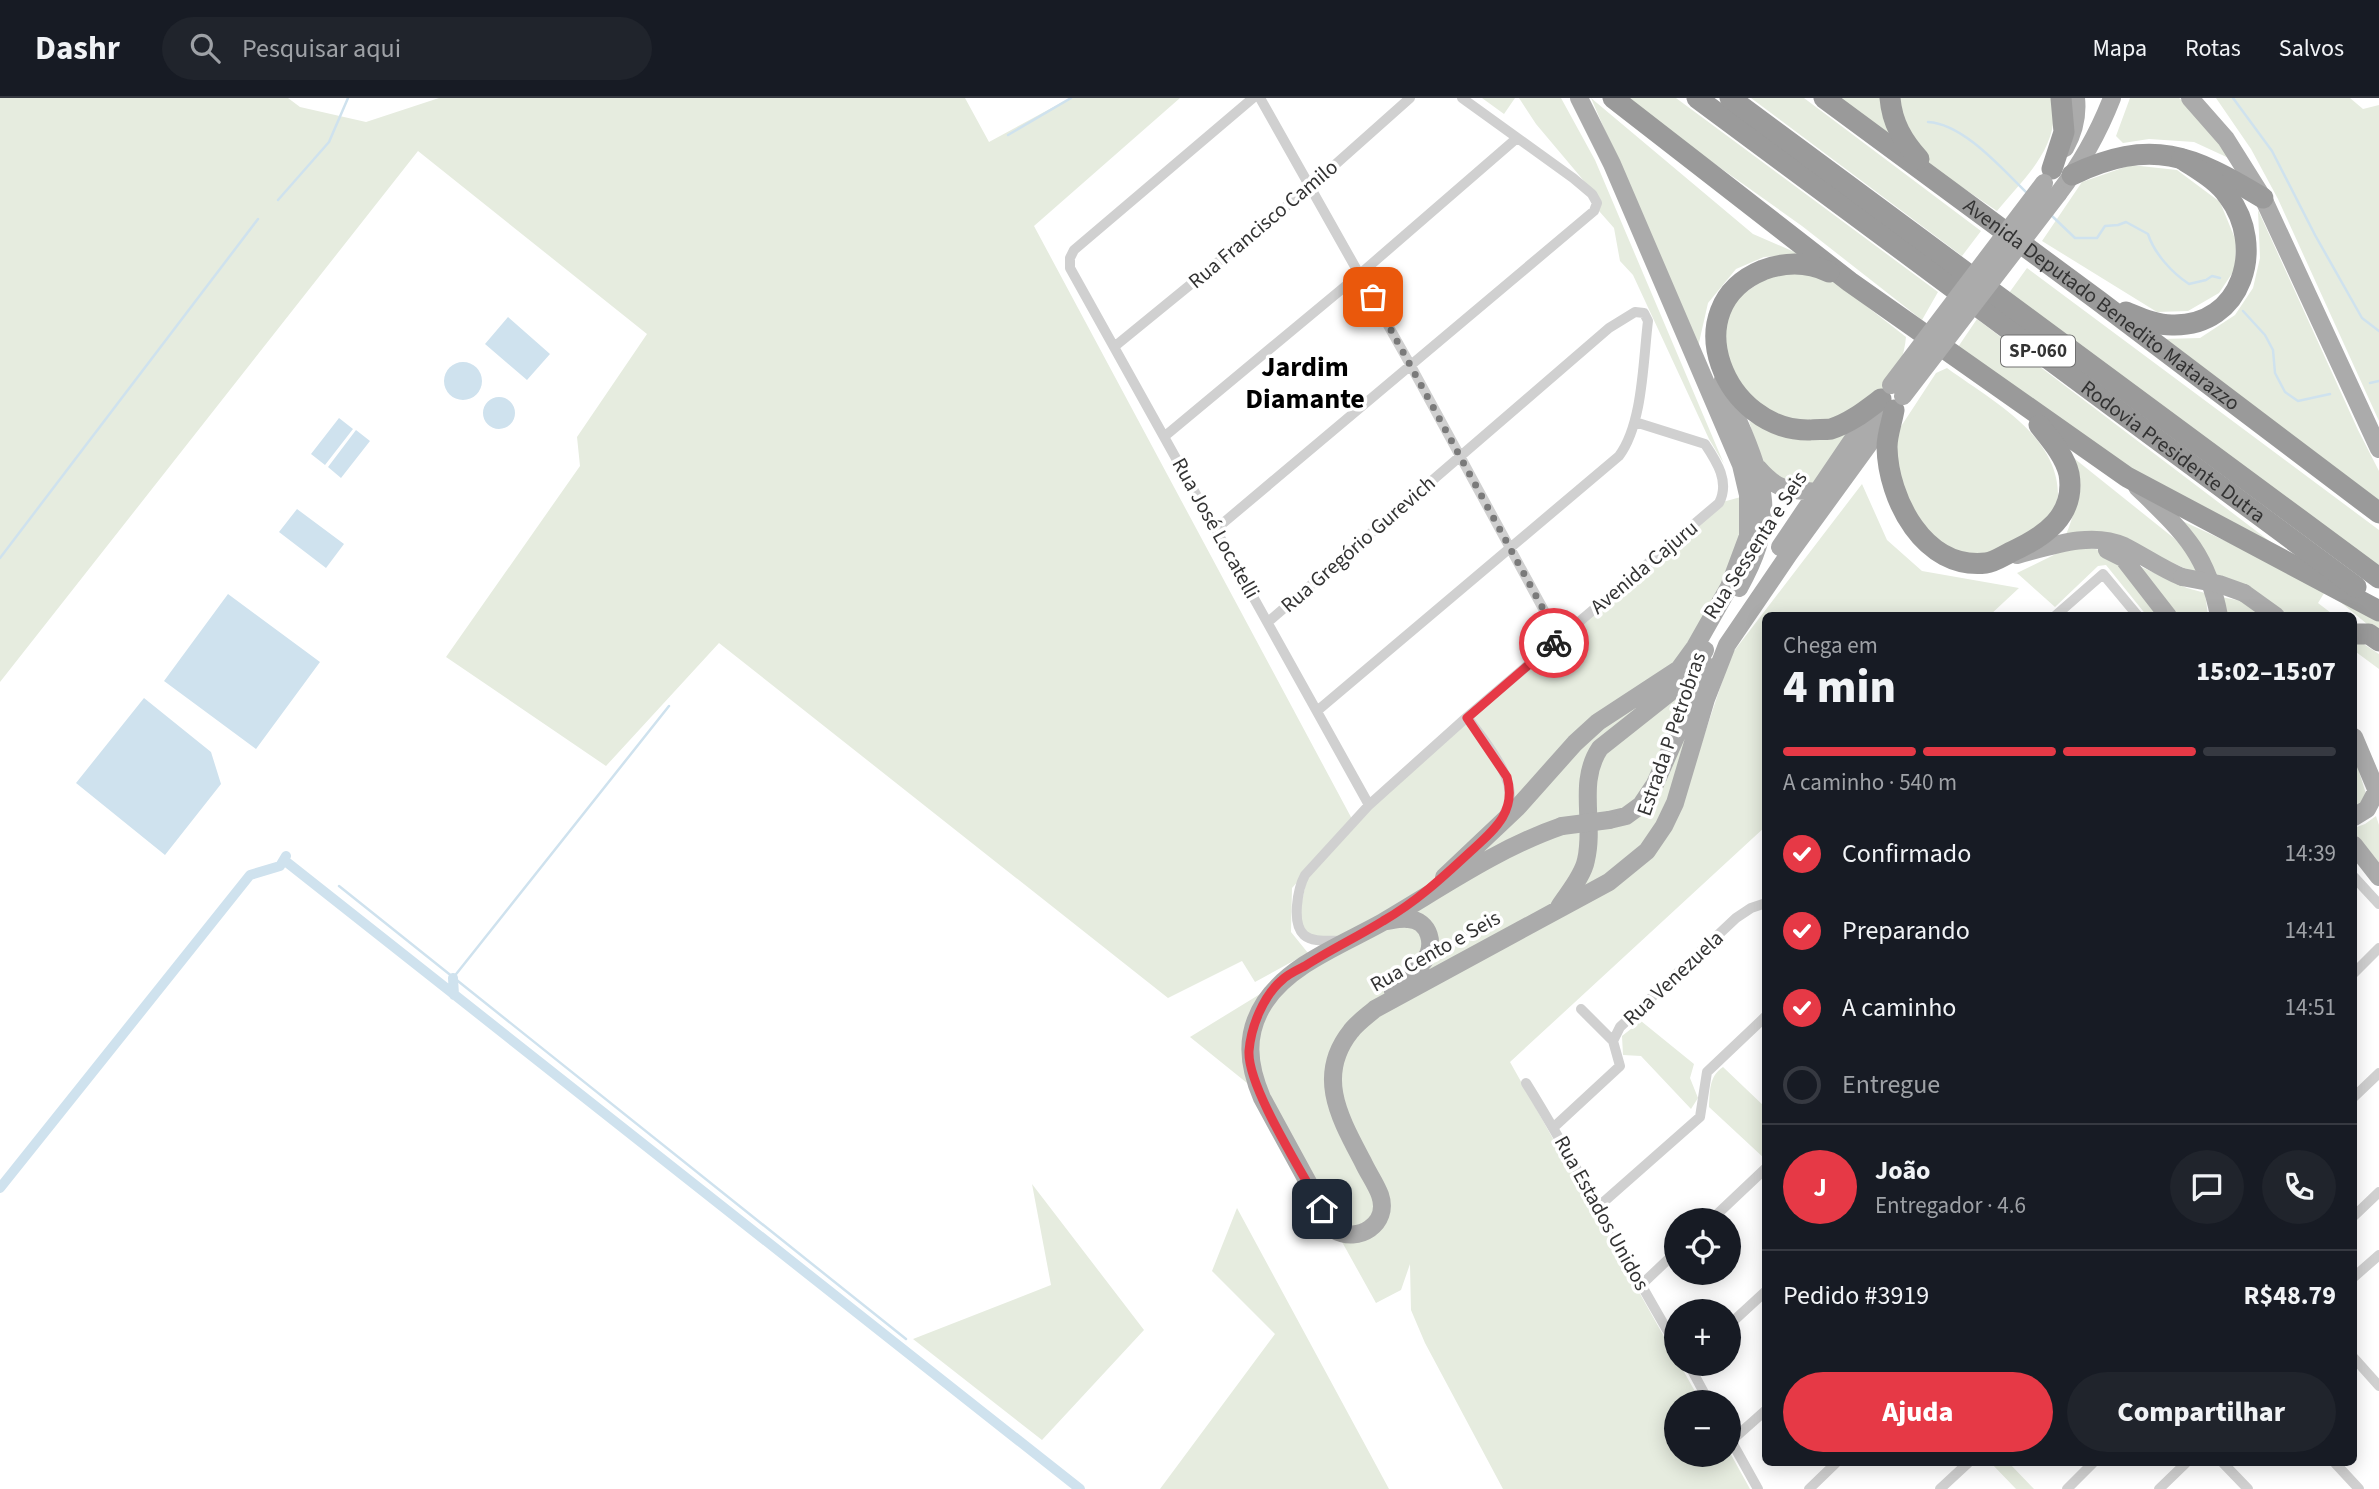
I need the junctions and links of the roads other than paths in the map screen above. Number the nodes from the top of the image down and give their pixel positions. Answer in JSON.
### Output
{"nodes":[{"id":1,"x":1253,"y":98,"type":"edge"},
{"id":2,"x":1260,"y":98,"type":"edge"},
{"id":3,"x":1410,"y":98,"type":"edge"},
{"id":4,"x":1462,"y":98,"type":"edge"},
{"id":5,"x":1579,"y":98,"type":"edge"},
{"id":6,"x":1613,"y":98,"type":"edge"},
{"id":7,"x":1697,"y":98,"type":"edge"},
{"id":8,"x":1730,"y":98,"type":"edge"},
{"id":9,"x":1824,"y":98,"type":"edge"},
{"id":10,"x":1890,"y":98,"type":"edge"},
{"id":11,"x":2061,"y":98,"type":"edge"},
{"id":12,"x":2076,"y":98,"type":"edge"},
{"id":13,"x":2112,"y":98,"type":"edge"},
{"id":14,"x":2190,"y":98,"type":"edge"},
{"id":15,"x":1517,"y":138,"type":"junction"},
{"id":16,"x":2182,"y":159,"type":"junction"},
{"id":17,"x":2056,"y":180,"type":"junction"},
{"id":18,"x":1310,"y":187,"type":"junction"},
{"id":19,"x":1944,"y":187,"type":"junction"},
{"id":20,"x":2263,"y":198,"type":"junction"},
{"id":21,"x":1360,"y":274,"type":"junction"},
{"id":22,"x":1850,"y":282,"type":"junction"},
{"id":23,"x":2099,"y":301,"type":"junction"},
{"id":24,"x":1114,"y":347,"type":"junction"},
{"id":25,"x":1718,"y":363,"type":"junction"},
{"id":26,"x":1411,"y":366,"type":"junction"},
{"id":27,"x":1892,"y":398,"type":"junction"},
{"id":28,"x":2023,"y":406,"type":"junction"},
{"id":29,"x":1635,"y":422,"type":"junction"},
{"id":30,"x":1165,"y":436,"type":"junction"},
{"id":31,"x":2377,"y":444,"type":"edge"},
{"id":32,"x":1461,"y":456,"type":"junction"},
{"id":33,"x":1749,"y":466,"type":"junction"},
{"id":34,"x":2127,"y":477,"type":"junction"},
{"id":35,"x":1816,"y":492,"type":"junction"},
{"id":36,"x":2379,"y":513,"type":"edge"},
{"id":37,"x":1216,"y":529,"type":"junction"},
{"id":38,"x":2073,"y":541,"type":"junction"},
{"id":39,"x":1511,"y":548,"type":"junction"},
{"id":40,"x":1989,"y":563,"type":"junction"},
{"id":41,"x":2379,"y":578,"type":"edge"},
{"id":42,"x":2379,"y":604,"type":"edge"},
{"id":43,"x":2379,"y":611,"type":"edge"},
{"id":44,"x":2060,"y":612,"type":"edge"},
{"id":45,"x":2135,"y":612,"type":"edge"},
{"id":46,"x":2165,"y":612,"type":"edge"},
{"id":47,"x":2218,"y":612,"type":"edge"},
{"id":48,"x":2270,"y":612,"type":"edge"},
{"id":49,"x":1268,"y":622,"type":"junction"},
{"id":50,"x":2357,"y":634,"type":"edge"},
{"id":51,"x":1559,"y":638,"type":"junction"},
{"id":52,"x":2379,"y":641,"type":"edge"},
{"id":53,"x":1317,"y":711,"type":"junction"},
{"id":54,"x":1467,"y":718,"type":"junction"},
{"id":55,"x":2357,"y":744,"type":"edge"},
{"id":56,"x":2378,"y":793,"type":"edge"},
{"id":57,"x":1369,"y":805,"type":"junction"},
{"id":58,"x":2357,"y":815,"type":"edge"},
{"id":59,"x":1489,"y":835,"type":"junction"},
{"id":60,"x":2357,"y":849,"type":"edge"},
{"id":61,"x":2379,"y":877,"type":"edge"},
{"id":62,"x":2357,"y":880,"type":"edge"},
{"id":63,"x":1426,"y":893,"type":"junction"},
{"id":64,"x":2379,"y":904,"type":"edge"},
{"id":65,"x":1762,"y":905,"type":"edge"},
{"id":66,"x":1557,"y":910,"type":"junction"},
{"id":67,"x":1382,"y":922,"type":"junction"},
{"id":68,"x":1346,"y":941,"type":"junction"},
{"id":69,"x":2379,"y":948,"type":"edge"},
{"id":70,"x":2357,"y":970,"type":"edge"},
{"id":71,"x":1375,"y":1009,"type":"junction"},
{"id":72,"x":1581,"y":1009,"type":"dead end"},
{"id":73,"x":1762,"y":1020,"type":"edge"},
{"id":74,"x":1613,"y":1041,"type":"junction"},
{"id":75,"x":2379,"y":1073,"type":"edge"},
{"id":76,"x":1526,"y":1083,"type":"dead end"},
{"id":77,"x":2357,"y":1094,"type":"edge"},
{"id":78,"x":1554,"y":1127,"type":"junction"},
{"id":79,"x":1762,"y":1172,"type":"edge"},
{"id":80,"x":2379,"y":1192,"type":"edge"},
{"id":81,"x":1599,"y":1206,"type":"junction"},
{"id":82,"x":1724,"y":1208,"type":"edge"},
{"id":83,"x":2357,"y":1213,"type":"edge"},
{"id":84,"x":2379,"y":1255,"type":"edge"},
{"id":85,"x":1664,"y":1263,"type":"edge"},
{"id":86,"x":2357,"y":1274,"type":"edge"},
{"id":87,"x":1641,"y":1285,"type":"junction"},
{"id":88,"x":1762,"y":1294,"type":"edge"},
{"id":89,"x":1741,"y":1314,"type":"edge"},
{"id":90,"x":1664,"y":1324,"type":"edge"},
{"id":91,"x":2357,"y":1361,"type":"edge"},
{"id":92,"x":2379,"y":1386,"type":"edge"},
{"id":93,"x":1762,"y":1413,"type":"edge"},
{"id":94,"x":1741,"y":1430,"type":"edge"},
{"id":95,"x":1741,"y":1459,"type":"edge"},
{"id":96,"x":1833,"y":1466,"type":"edge"},
{"id":97,"x":1965,"y":1466,"type":"edge"},
{"id":98,"x":2090,"y":1466,"type":"edge"},
{"id":99,"x":2183,"y":1466,"type":"edge"},
{"id":100,"x":2226,"y":1466,"type":"edge"},
{"id":101,"x":2338,"y":1466,"type":"edge"},
{"id":102,"x":1758,"y":1489,"type":"edge"},
{"id":103,"x":1809,"y":1489,"type":"edge"},
{"id":104,"x":1940,"y":1489,"type":"edge"},
{"id":105,"x":2067,"y":1489,"type":"edge"},
{"id":106,"x":2159,"y":1489,"type":"edge"},
{"id":107,"x":2248,"y":1489,"type":"edge"},
{"id":108,"x":2359,"y":1489,"type":"edge"}],
"edges":[{"from":1,"to":24,"type":"street","name":"Rua José Locatelli"},
{"from":2,"to":18,"type":"street"},
{"from":3,"to":18,"type":"street","name":"Rua Francisco Camilo"},
{"from":4,"to":15,"type":"street"},
{"from":5,"to":33,"type":"main road"},
{"from":6,"to":22,"type":"highway"},
{"from":7,"to":42,"type":"highway","name":"Rodovia Presidente Dutra","number":"SP-060"},
{"from":8,"to":41,"type":"highway","name":"Rodovia Presidente Dutra","number":"SP-060"},
{"from":9,"to":19,"type":"highway","name":"Avenida Deputado Benedito Matarazzo"},
{"from":10,"to":19,"type":"highway"},
{"from":11,"to":17,"type":"highway"},
{"from":12,"to":17,"type":"main road"},
{"from":13,"to":17,"type":"main road"},
{"from":14,"to":20,"type":"main road"},
{"from":15,"to":21,"type":"street"},
{"from":15,"to":26,"type":"street"},
{"from":16,"to":17,"type":"highway"},
{"from":16,"to":20,"type":"highway"},
{"from":16,"to":23,"type":"highway"},
{"from":17,"to":27,"type":"main road","bridge":true},
{"from":18,"to":21,"type":"street"},
{"from":18,"to":24,"type":"street","name":"Rua Francisco Camilo"},
{"from":19,"to":23,"type":"highway","name":"Avenida Deputado Benedito Matarazzo"},
{"from":20,"to":31,"type":"main road"},
{"from":21,"to":26,"type":"street"},
{"from":21,"to":30,"type":"street"},
{"from":22,"to":25,"type":"highway"},
{"from":22,"to":28,"type":"highway"},
{"from":23,"to":36,"type":"highway","name":"Avenida Deputado Benedito Matarazzo"},
{"from":24,"to":30,"type":"street","name":"Rua José Locatelli"},
{"from":25,"to":27,"type":"highway"},
{"from":25,"to":33,"type":"main road","name":"Estrada P Petrobras"},
{"from":26,"to":32,"type":"street"},
{"from":26,"to":37,"type":"street"},
{"from":27,"to":35,"type":"main road","name":"Rua Sessenta e Seis"},
{"from":27,"to":40,"type":"highway"},
{"from":27,"to":66,"type":"main road","name":"Estrada P Petrobras"},
{"from":28,"to":34,"type":"highway"},
{"from":28,"to":40,"type":"highway"},
{"from":29,"to":32,"type":"street","name":"Rua Gregório Gurevich"},
{"from":29,"to":39,"type":"street"},
{"from":29,"to":51,"type":"street","name":"Avenida Cajuru"},
{"from":30,"to":37,"type":"street","name":"Rua José Locatelli"},
{"from":32,"to":39,"type":"street"},
{"from":32,"to":49,"type":"street","name":"Rua Gregório Gurevich"},
{"from":33,"to":35,"type":"main road"},
{"from":33,"to":59,"type":"main road"},
{"from":33,"to":66,"type":"main road","name":"Estrada P Petrobras"},
{"from":34,"to":43,"type":"highway"},
{"from":34,"to":47,"type":"main road"},
{"from":35,"to":63,"type":"main road","name":"Rua Sessenta e Seis","bridge":true},
{"from":37,"to":49,"type":"street","name":"Rua José Locatelli"},
{"from":38,"to":40,"type":"main road"},
{"from":38,"to":46,"type":"main road"},
{"from":38,"to":48,"type":"main road","bridge":true},
{"from":39,"to":51,"type":"street"},
{"from":39,"to":53,"type":"street"},
{"from":44,"to":45,"type":"street"},
{"from":49,"to":53,"type":"street","name":"Rua José Locatelli"},
{"from":50,"to":52,"type":"highway"},
{"from":51,"to":54,"type":"street","name":"Avenida Cajuru"},
{"from":53,"to":57,"type":"street","name":"Rua José Locatelli"},
{"from":54,"to":57,"type":"street","name":"Avenida Cajuru"},
{"from":54,"to":59,"type":"street"},
{"from":55,"to":56,"type":"main road"},
{"from":56,"to":58,"type":"main road"},
{"from":57,"to":68,"type":"street","name":"Avenida Cajuru"},
{"from":59,"to":63,"type":"main road"},
{"from":60,"to":61,"type":"main road"},
{"from":62,"to":64,"type":"street"},
{"from":63,"to":67,"type":"main road"},
{"from":65,"to":74,"type":"street","name":"Rua Venezuela"},
{"from":66,"to":71,"type":"main road","name":"Rua Cento e Seis"},
{"from":67,"to":68,"type":"main road"},
{"from":67,"to":71,"type":"main road"},
{"from":68,"to":71,"type":"main road","name":"Rua Cento e Seis"},
{"from":69,"to":70,"type":"street"},
{"from":72,"to":74,"type":"street"},
{"from":73,"to":81,"type":"street"},
{"from":74,"to":78,"type":"street","name":"Rua Venezuela"},
{"from":75,"to":77,"type":"street"},
{"from":76,"to":78,"type":"street","name":"Rua Estados Unidos"},
{"from":78,"to":81,"type":"street","name":"Rua Estados Unidos"},
{"from":79,"to":82,"type":"street"},
{"from":80,"to":83,"type":"street"},
{"from":81,"to":87,"type":"street","name":"Rua Estados Unidos"},
{"from":84,"to":86,"type":"street"},
{"from":85,"to":87,"type":"street"},
{"from":87,"to":90,"type":"street","name":"Rua Estados Unidos"},
{"from":88,"to":89,"type":"street"},
{"from":91,"to":92,"type":"street"},
{"from":93,"to":94,"type":"street"},
{"from":95,"to":102,"type":"street"},
{"from":96,"to":103,"type":"street"},
{"from":97,"to":104,"type":"street"},
{"from":98,"to":105,"type":"street"},
{"from":99,"to":106,"type":"street"},
{"from":100,"to":107,"type":"street"},
{"from":101,"to":108,"type":"street"}]}
